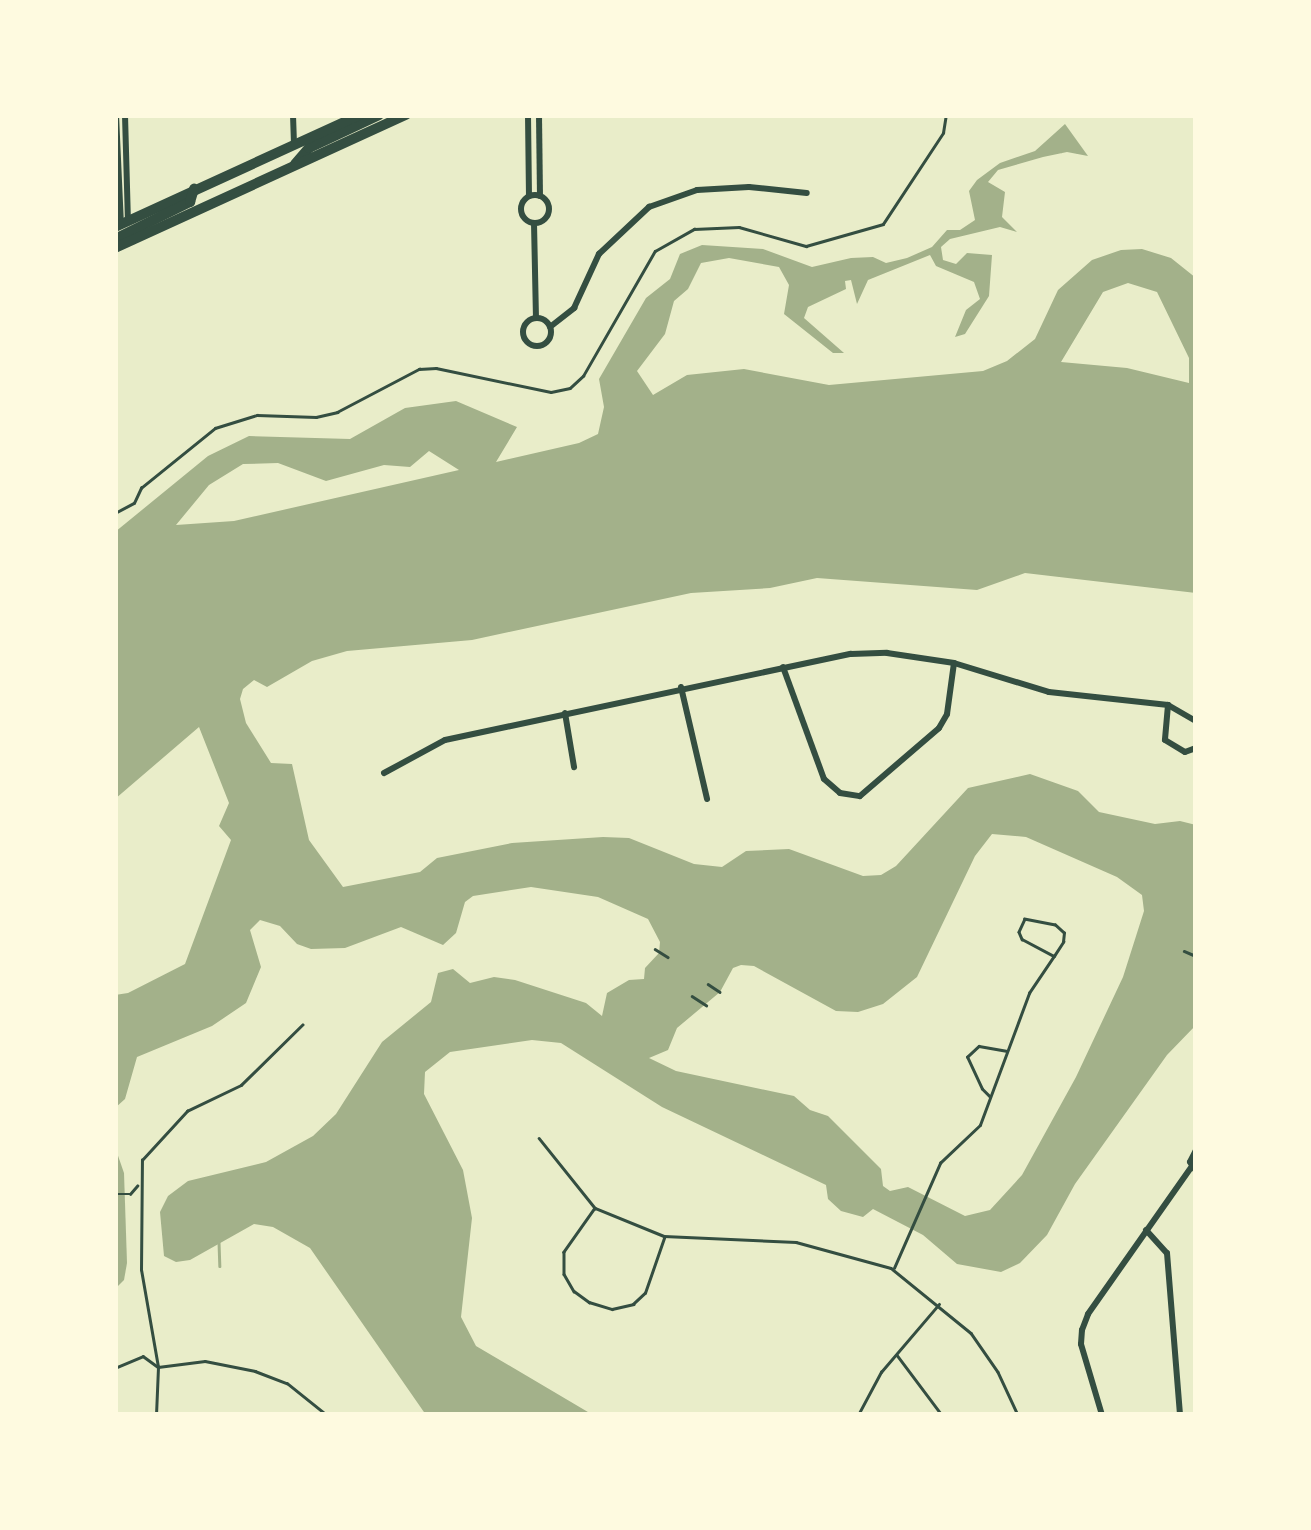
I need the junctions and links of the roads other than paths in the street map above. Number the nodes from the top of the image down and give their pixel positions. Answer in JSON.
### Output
{"nodes":[{"id":1,"x":116,"y":115,"type":"edge"},
{"id":2,"x":125,"y":115,"type":"edge"},
{"id":3,"x":293,"y":115,"type":"edge"},
{"id":4,"x":360,"y":115,"type":"edge"},
{"id":5,"x":379,"y":115,"type":"edge"},
{"id":6,"x":406,"y":115,"type":"edge"},
{"id":7,"x":528,"y":115,"type":"edge"},
{"id":8,"x":539,"y":115,"type":"edge"},
{"id":9,"x":294,"y":144,"type":"junction"},
{"id":10,"x":294,"y":165,"type":"junction"},
{"id":11,"x":194,"y":189,"type":"junction"},
{"id":12,"x":807,"y":193,"type":"dead end"},
{"id":13,"x":530,"y":196,"type":"junction"},
{"id":14,"x":540,"y":196,"type":"junction"},
{"id":15,"x":121,"y":224,"type":"edge"},
{"id":16,"x":534,"y":224,"type":"junction"},
{"id":17,"x":115,"y":240,"type":"edge"},
{"id":18,"x":115,"y":248,"type":"edge"},
{"id":19,"x":536,"y":318,"type":"junction"},
{"id":20,"x":550,"y":328,"type":"junction"},
{"id":21,"x":954,"y":663,"type":"junction"},
{"id":22,"x":783,"y":667,"type":"junction"},
{"id":23,"x":682,"y":687,"type":"junction"},
{"id":24,"x":1168,"y":704,"type":"junction"},
{"id":25,"x":565,"y":713,"type":"junction"},
{"id":26,"x":1196,"y":721,"type":"edge"},
{"id":27,"x":1196,"y":748,"type":"edge"},
{"id":28,"x":574,"y":767,"type":"dead end"},
{"id":29,"x":384,"y":773,"type":"dead end"},
{"id":30,"x":707,"y":799,"type":"dead end"},
{"id":31,"x":1054,"y":956,"type":"junction"},
{"id":32,"x":302,"y":1025,"type":"dead end"},
{"id":33,"x":1007,"y":1051,"type":"junction"},
{"id":34,"x":990,"y":1097,"type":"junction"},
{"id":35,"x":539,"y":1138,"type":"dead end"},
{"id":36,"x":1196,"y":1150,"type":"edge"},
{"id":37,"x":1194,"y":1169,"type":"edge"},
{"id":38,"x":138,"y":1185,"type":"junction"},
{"id":39,"x":115,"y":1194,"type":"edge"},
{"id":40,"x":595,"y":1208,"type":"junction"},
{"id":41,"x":1146,"y":1230,"type":"junction"},
{"id":42,"x":664,"y":1236,"type":"junction"},
{"id":43,"x":894,"y":1270,"type":"junction"},
{"id":44,"x":940,"y":1304,"type":"junction"},
{"id":45,"x":896,"y":1354,"type":"junction"},
{"id":46,"x":158,"y":1367,"type":"junction"},
{"id":47,"x":115,"y":1368,"type":"edge"},
{"id":48,"x":156,"y":1415,"type":"edge"},
{"id":49,"x":327,"y":1415,"type":"edge"},
{"id":50,"x":858,"y":1415,"type":"edge"},
{"id":51,"x":942,"y":1415,"type":"edge"},
{"id":52,"x":1018,"y":1415,"type":"edge"},
{"id":53,"x":1102,"y":1415,"type":"edge"},
{"id":54,"x":1180,"y":1415,"type":"edge"}],
"edges":[{"from":1,"to":15,"type":"street"},
{"from":2,"to":15,"type":"street"},
{"from":3,"to":9,"type":"street"},
{"from":4,"to":9,"type":"main road"},
{"from":5,"to":10,"type":"main road"},
{"from":6,"to":10,"type":"main road"},
{"from":7,"to":13,"type":"street"},
{"from":8,"to":14,"type":"street"},
{"from":9,"to":11,"type":"main road"},
{"from":10,"to":18,"type":"main road"},
{"from":11,"to":15,"type":"main road"},
{"from":11,"to":17,"type":"main road"},
{"from":12,"to":20,"type":"street"},
{"from":13,"to":14,"type":"street"},
{"from":13,"to":16,"type":"street"},
{"from":14,"to":16,"type":"street"},
{"from":16,"to":19,"type":"street"},
{"from":19,"to":20,"type":"street"},
{"from":19,"to":20,"type":"street"},
{"from":21,"to":22,"type":"street"},
{"from":21,"to":22,"type":"street"},
{"from":21,"to":24,"type":"street"},
{"from":22,"to":23,"type":"street"},
{"from":23,"to":25,"type":"street"},
{"from":23,"to":30,"type":"street"},
{"from":24,"to":26,"type":"street"},
{"from":24,"to":27,"type":"street"},
{"from":25,"to":28,"type":"street"},
{"from":25,"to":29,"type":"street"},
{"from":31,"to":31,"type":"lane"},
{"from":31,"to":33,"type":"lane"},
{"from":32,"to":38,"type":"lane"},
{"from":33,"to":34,"type":"lane"},
{"from":33,"to":34,"type":"lane"},
{"from":34,"to":43,"type":"lane"},
{"from":35,"to":40,"type":"lane"},
{"from":36,"to":37,"type":"street"},
{"from":37,"to":41,"type":"street"},
{"from":38,"to":39,"type":"lane"},
{"from":38,"to":46,"type":"lane"},
{"from":40,"to":42,"type":"lane"},
{"from":40,"to":42,"type":"lane"},
{"from":41,"to":53,"type":"street"},
{"from":41,"to":54,"type":"street"},
{"from":42,"to":43,"type":"lane"},
{"from":43,"to":44,"type":"lane"},
{"from":44,"to":45,"type":"lane"},
{"from":44,"to":52,"type":"lane"},
{"from":45,"to":50,"type":"lane"},
{"from":45,"to":51,"type":"lane"},
{"from":46,"to":47,"type":"lane"},
{"from":46,"to":48,"type":"lane"},
{"from":46,"to":49,"type":"lane"}]}
